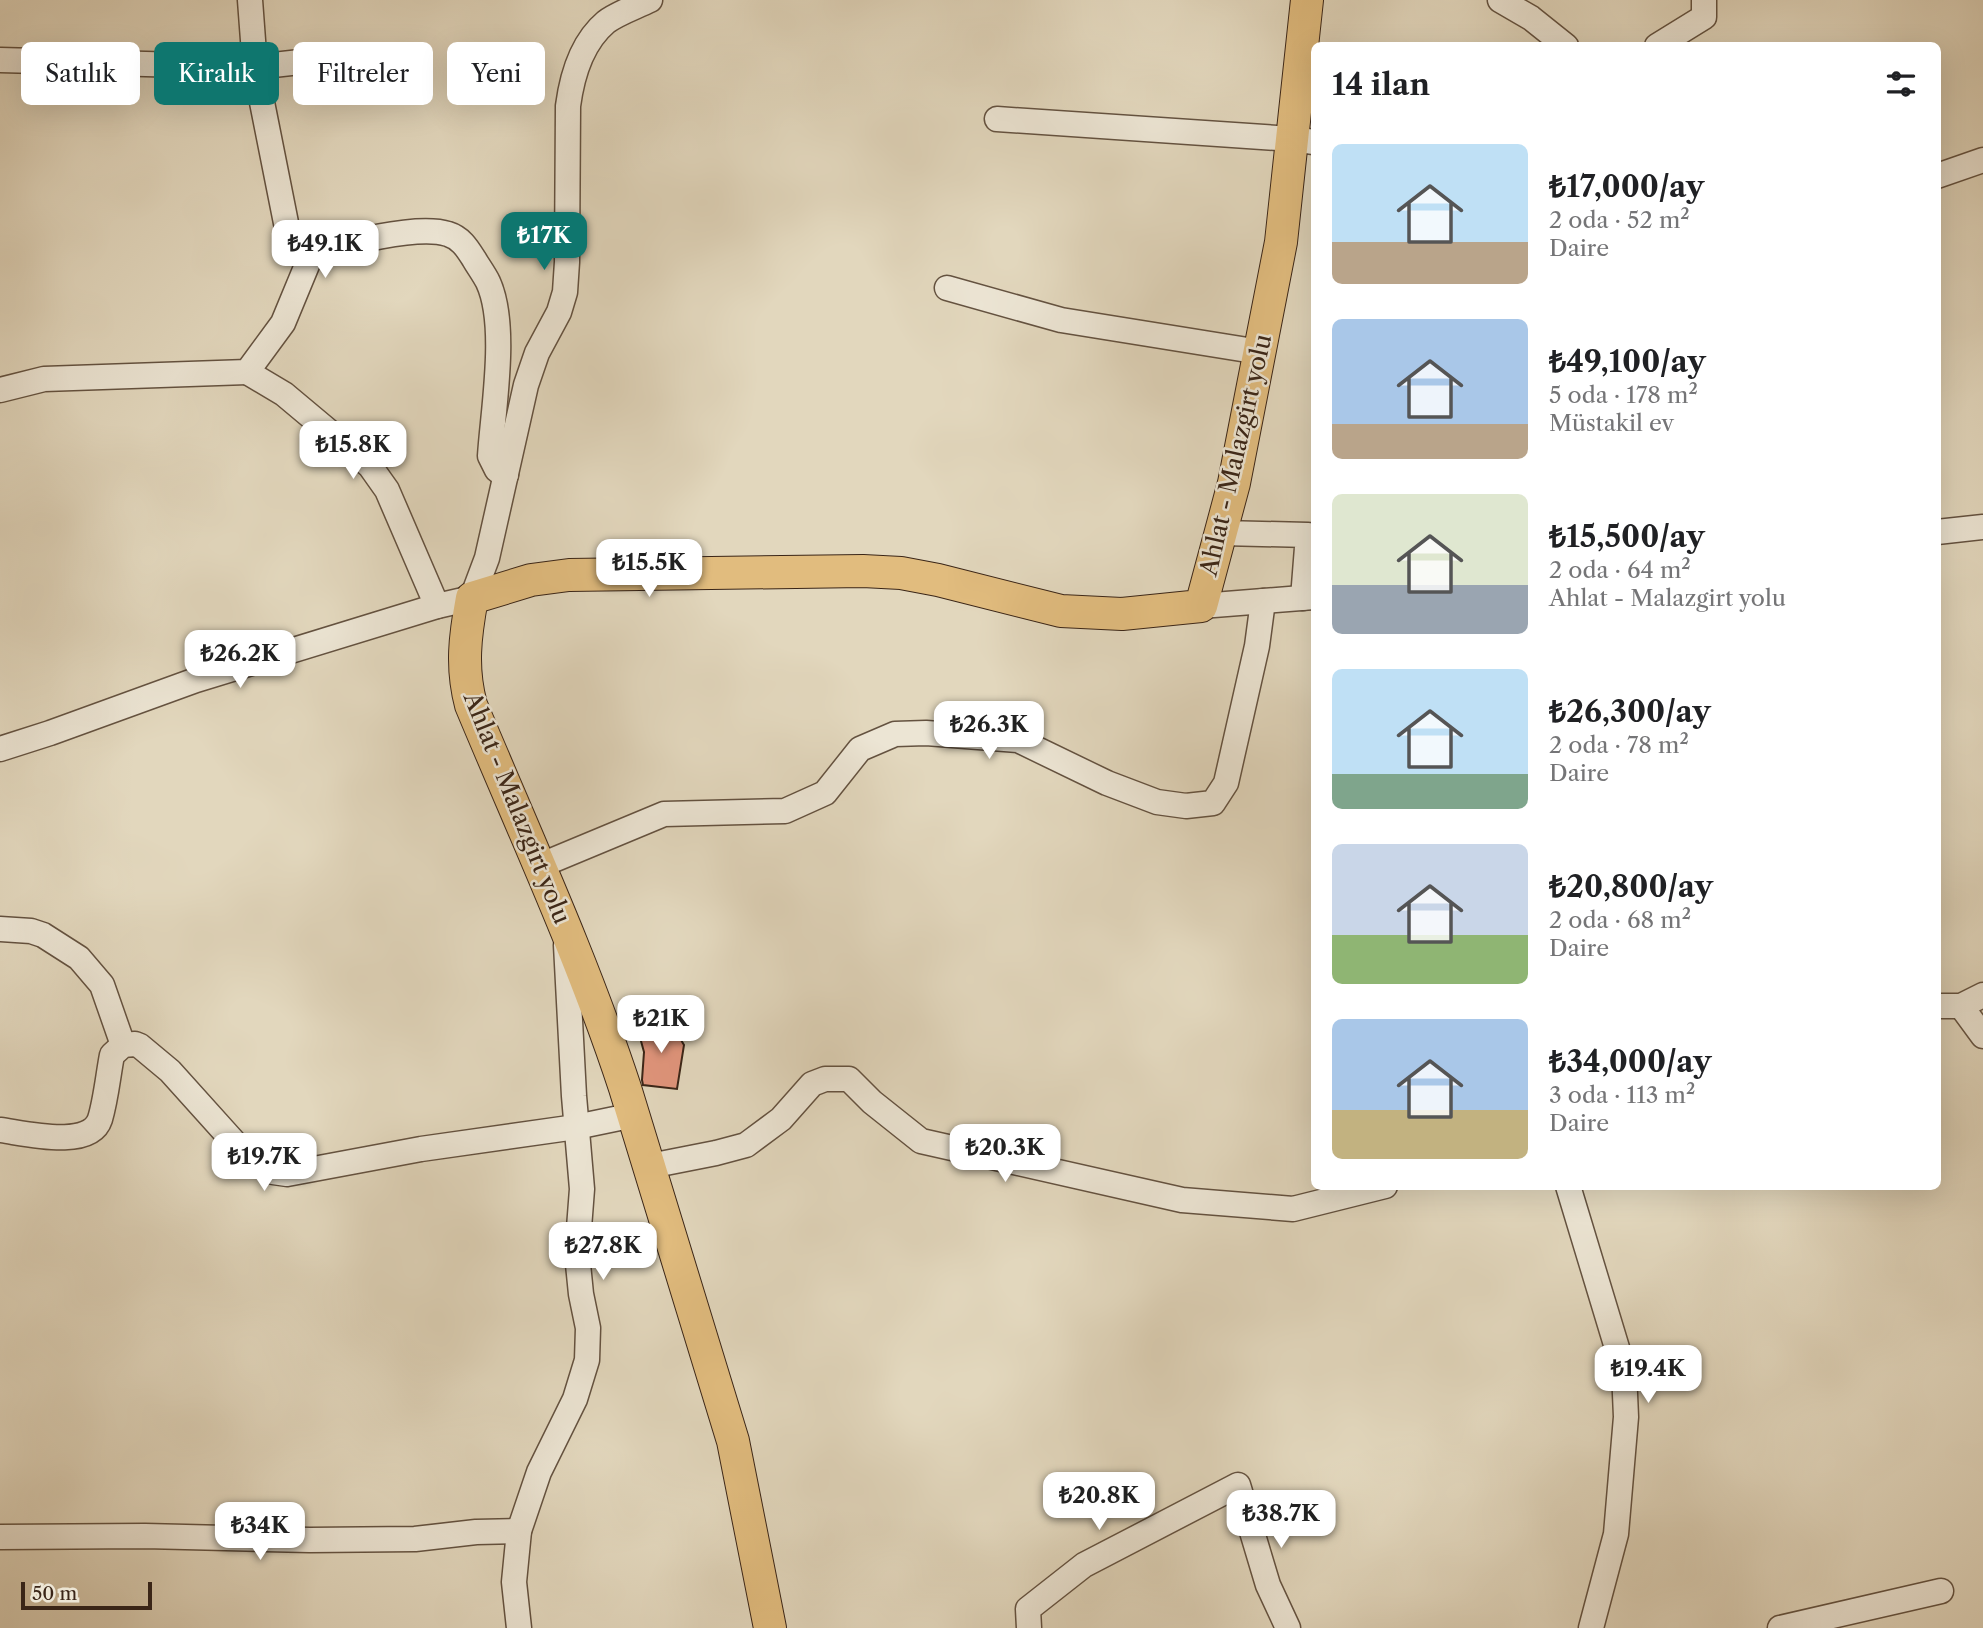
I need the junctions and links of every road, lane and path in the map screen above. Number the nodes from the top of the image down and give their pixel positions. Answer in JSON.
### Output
{"nodes":[{"id":1,"x":250,"y":0,"type":"edge"},
{"id":2,"x":650,"y":0,"type":"edge"},
{"id":3,"x":1307,"y":0,"type":"edge"},
{"id":4,"x":1500,"y":0,"type":"edge"},
{"id":5,"x":1704,"y":0,"type":"edge"},
{"id":6,"x":253,"y":42,"type":"edge"},
{"id":7,"x":1561,"y":42,"type":"edge"},
{"id":8,"x":1663,"y":42,"type":"edge"},
{"id":9,"x":0,"y":61,"type":"edge"},
{"id":10,"x":154,"y":65,"type":"edge"},
{"id":11,"x":262,"y":105,"type":"edge"},
{"id":12,"x":998,"y":119,"type":"dead end"},
{"id":13,"x":1303,"y":141,"type":"edge"},
{"id":14,"x":1983,"y":160,"type":"edge"},
{"id":15,"x":1941,"y":175,"type":"edge"},
{"id":16,"x":312,"y":253,"type":"junction"},
{"id":17,"x":947,"y":288,"type":"dead end"},
{"id":18,"x":1260,"y":352,"type":"junction"},
{"id":19,"x":247,"y":372,"type":"junction"},
{"id":20,"x":0,"y":390,"type":"edge"},
{"id":21,"x":506,"y":475,"type":"junction"},
{"id":22,"x":1983,"y":527,"type":"edge"},
{"id":23,"x":1941,"y":532,"type":"edge"},
{"id":24,"x":1222,"y":533,"type":"junction"},
{"id":25,"x":472,"y":598,"type":"junction"},
{"id":26,"x":1309,"y":598,"type":"edge"},
{"id":27,"x":1263,"y":601,"type":"junction"},
{"id":28,"x":437,"y":606,"type":"junction"},
{"id":29,"x":1201,"y":606,"type":"junction"},
{"id":30,"x":0,"y":749,"type":"edge"},
{"id":31,"x":538,"y":866,"type":"junction"},
{"id":32,"x":565,"y":926,"type":"junction"},
{"id":33,"x":0,"y":929,"type":"edge"},
{"id":34,"x":1983,"y":995,"type":"edge"},
{"id":35,"x":1949,"y":1006,"type":"edge"},
{"id":36,"x":1983,"y":1036,"type":"edge"},
{"id":37,"x":122,"y":1045,"type":"junction"},
{"id":38,"x":634,"y":1115,"type":"junction"},
{"id":39,"x":576,"y":1127,"type":"junction"},
{"id":40,"x":0,"y":1130,"type":"edge"},
{"id":41,"x":650,"y":1166,"type":"junction"},
{"id":42,"x":1368,"y":1190,"type":"edge"},
{"id":43,"x":1569,"y":1190,"type":"edge"},
{"id":44,"x":519,"y":1531,"type":"junction"},
{"id":45,"x":0,"y":1537,"type":"edge"},
{"id":46,"x":1941,"y":1591,"type":"dead end"},
{"id":47,"x":519,"y":1628,"type":"edge"},
{"id":48,"x":770,"y":1628,"type":"edge"},
{"id":49,"x":1029,"y":1628,"type":"edge"},
{"id":50,"x":1288,"y":1628,"type":"edge"},
{"id":51,"x":1591,"y":1628,"type":"edge"},
{"id":52,"x":1780,"y":1628,"type":"edge"}],
"edges":[{"from":1,"to":6,"type":"street"},
{"from":2,"to":21,"type":"street"},
{"from":3,"to":13,"type":"main road","name":"Ahlat - Malazgirt yolu"},
{"from":4,"to":7,"type":"street"},
{"from":5,"to":8,"type":"street"},
{"from":9,"to":10,"type":"street"},
{"from":11,"to":16,"type":"street"},
{"from":12,"to":13,"type":"street"},
{"from":13,"to":18,"type":"main road","name":"Ahlat - Malazgirt yolu"},
{"from":14,"to":15,"type":"street"},
{"from":16,"to":19,"type":"street"},
{"from":16,"to":21,"type":"street"},
{"from":17,"to":18,"type":"street"},
{"from":18,"to":24,"type":"main road","name":"Ahlat - Malazgirt yolu"},
{"from":19,"to":20,"type":"street"},
{"from":19,"to":28,"type":"street"},
{"from":21,"to":25,"type":"street"},
{"from":22,"to":23,"type":"street"},
{"from":24,"to":26,"type":"street"},
{"from":24,"to":29,"type":"main road","name":"Ahlat - Malazgirt yolu"},
{"from":25,"to":28,"type":"street"},
{"from":25,"to":29,"type":"main road","name":"Ahlat - Malazgirt yolu"},
{"from":25,"to":31,"type":"main road","name":"Ahlat - Malazgirt yolu"},
{"from":26,"to":27,"type":"street"},
{"from":27,"to":29,"type":"street"},
{"from":27,"to":31,"type":"street"},
{"from":28,"to":30,"type":"street"},
{"from":31,"to":32,"type":"main road","name":"Ahlat - Malazgirt yolu"},
{"from":32,"to":38,"type":"main road","name":"Ahlat - Malazgirt yolu"},
{"from":32,"to":39,"type":"street"},
{"from":33,"to":37,"type":"street"},
{"from":34,"to":35,"type":"street"},
{"from":35,"to":36,"type":"street"},
{"from":37,"to":39,"type":"street"},
{"from":37,"to":40,"type":"street"},
{"from":38,"to":39,"type":"street"},
{"from":38,"to":41,"type":"main road","name":"Ahlat - Malazgirt yolu"},
{"from":39,"to":44,"type":"street"},
{"from":41,"to":42,"type":"street"},
{"from":41,"to":48,"type":"main road","name":"Ahlat - Malazgirt yolu"},
{"from":43,"to":51,"type":"street"},
{"from":44,"to":45,"type":"street"},
{"from":44,"to":47,"type":"street"},
{"from":46,"to":52,"type":"street"},
{"from":49,"to":50,"type":"street"}]}
